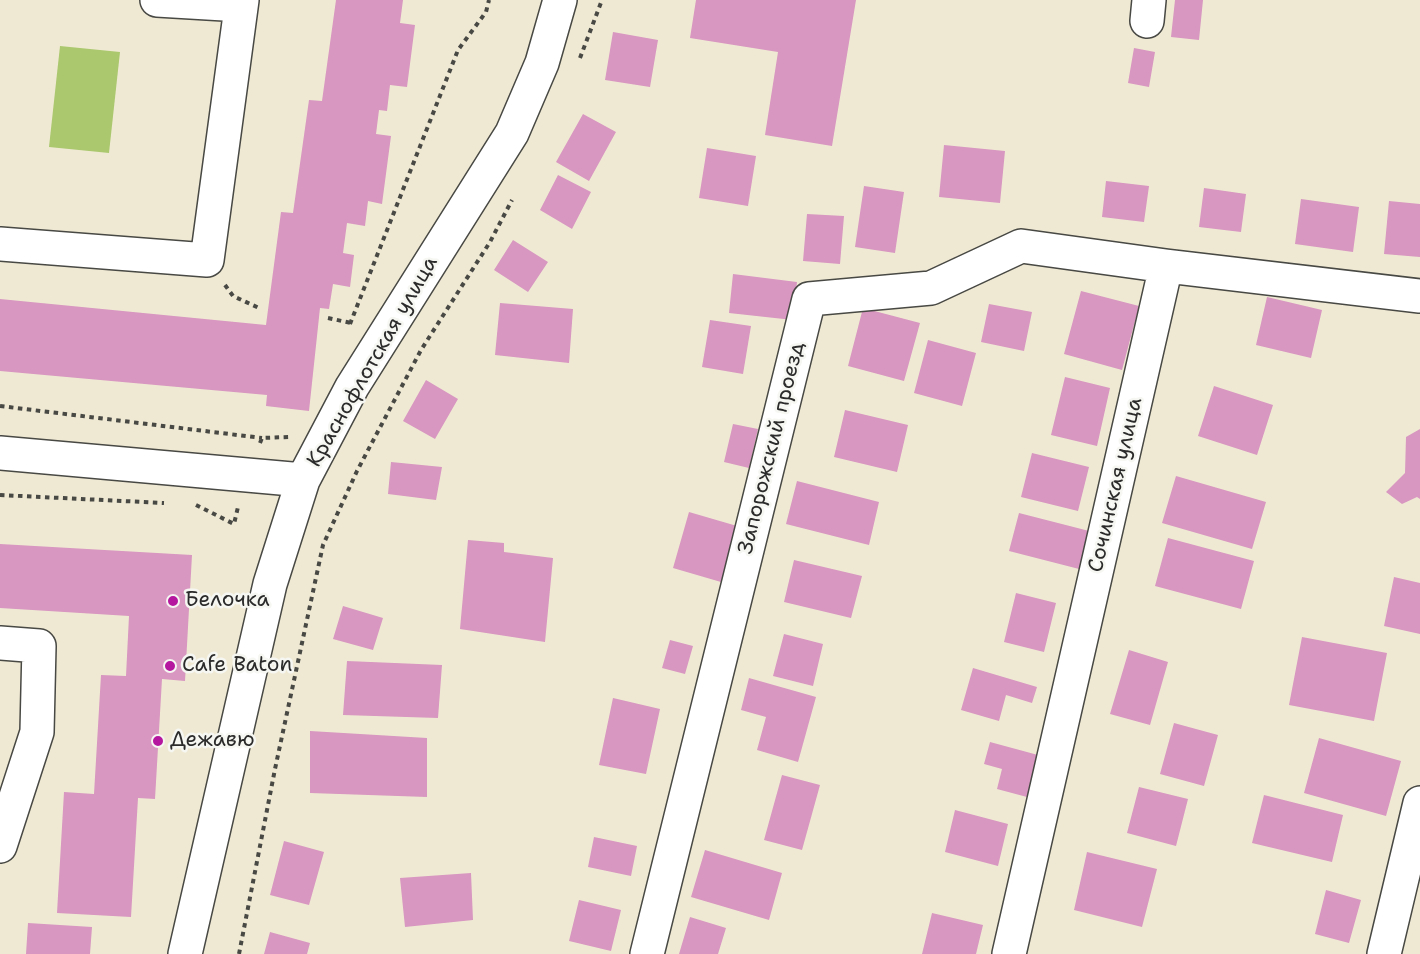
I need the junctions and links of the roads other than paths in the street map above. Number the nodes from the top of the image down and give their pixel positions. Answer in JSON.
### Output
{"nodes":[{"id":1,"x":157,"y":0,"type":"edge"},
{"id":2,"x":560,"y":0,"type":"edge"},
{"id":3,"x":241,"y":3,"type":"edge"},
{"id":4,"x":0,"y":244,"type":"edge"},
{"id":5,"x":1166,"y":266,"type":"junction"},
{"id":6,"x":1420,"y":296,"type":"edge"},
{"id":7,"x":0,"y":453,"type":"edge"},
{"id":8,"x":303,"y":480,"type":"junction"},
{"id":9,"x":0,"y":643,"type":"edge"},
{"id":10,"x":1420,"y":803,"type":"edge"},
{"id":11,"x":0,"y":846,"type":"edge"},
{"id":12,"x":185,"y":954,"type":"edge"},
{"id":13,"x":647,"y":954,"type":"edge"},
{"id":14,"x":1009,"y":954,"type":"edge"},
{"id":15,"x":1384,"y":954,"type":"edge"}],
"edges":[{"from":1,"to":3,"type":"street"},
{"from":2,"to":8,"type":"street","name":"Краснофлотская улица"},
{"from":3,"to":4,"type":"street"},
{"from":5,"to":6,"type":"street"},
{"from":5,"to":13,"type":"street","name":"Запорожский проезд"},
{"from":5,"to":14,"type":"street","name":"Сочинская улица"},
{"from":7,"to":8,"type":"street"},
{"from":8,"to":12,"type":"street","name":"Краснофлотская улица"},
{"from":9,"to":11,"type":"street"},
{"from":10,"to":15,"type":"street"}]}
